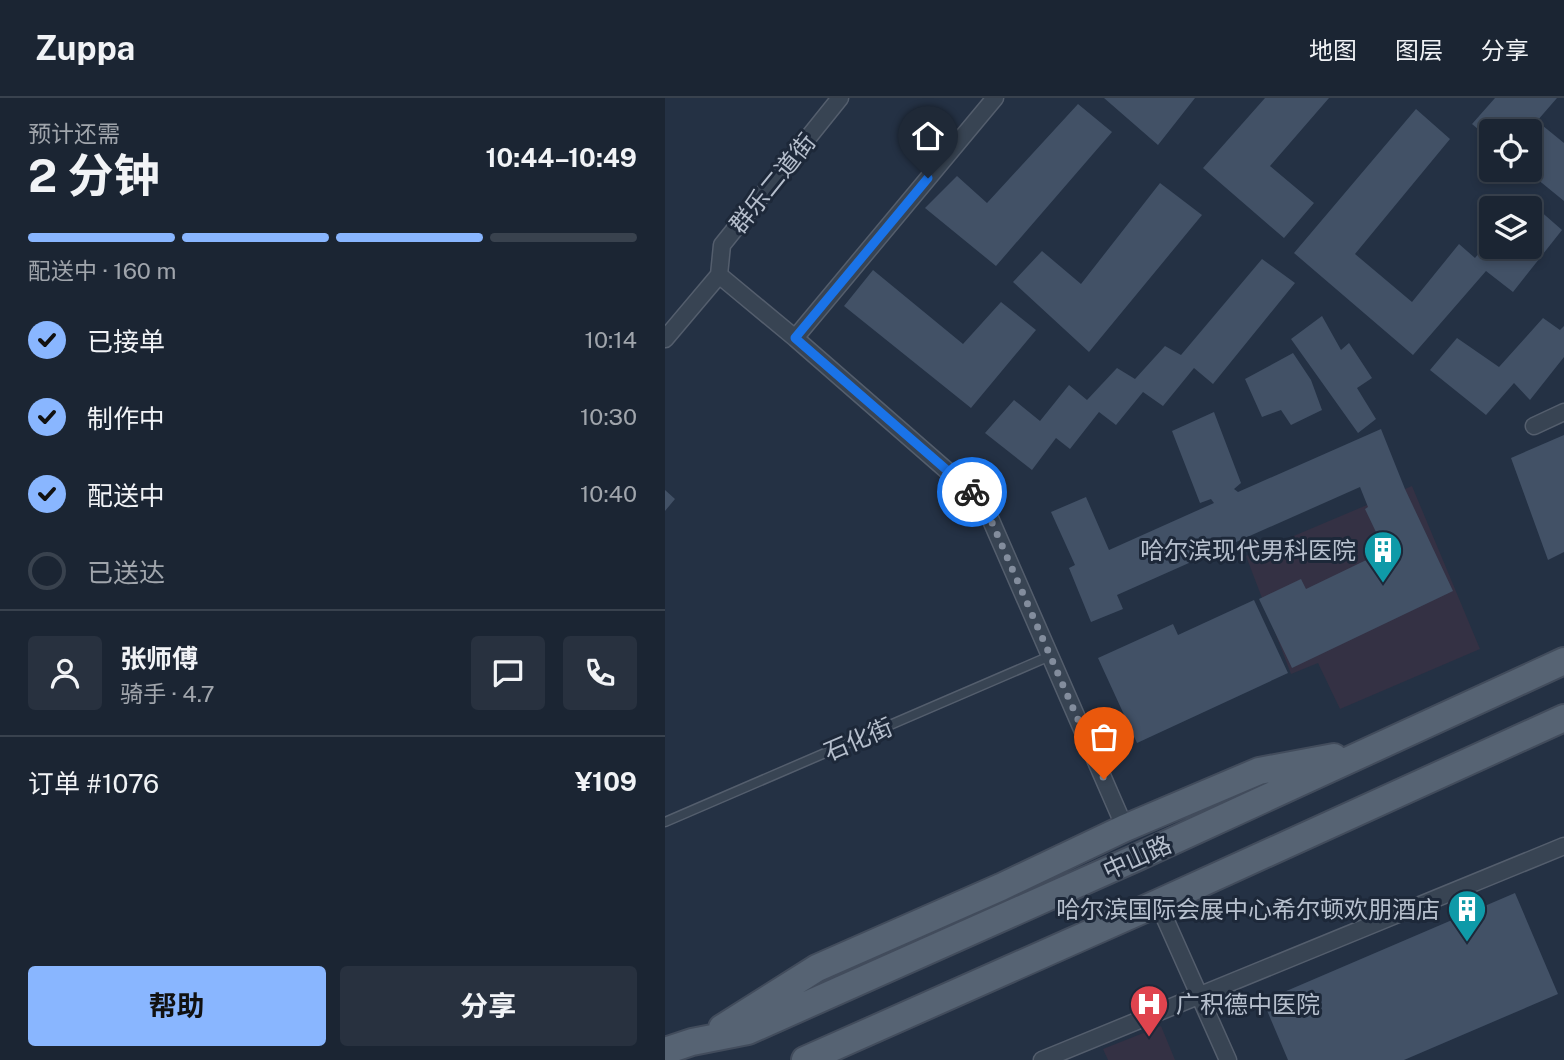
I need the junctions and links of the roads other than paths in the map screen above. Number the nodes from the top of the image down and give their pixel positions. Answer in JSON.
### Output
{"nodes":[{"id":1,"x":840,"y":98,"type":"edge"},
{"id":2,"x":995,"y":98,"type":"edge"},
{"id":3,"x":719,"y":275,"type":"junction"},
{"id":4,"x":795,"y":338,"type":"junction"},
{"id":5,"x":665,"y":339,"type":"edge"},
{"id":6,"x":1564,"y":412,"type":"edge"},
{"id":7,"x":1534,"y":426,"type":"dead end"},
{"id":8,"x":1050,"y":656,"type":"junction"},
{"id":9,"x":1564,"y":661,"type":"edge"},
{"id":10,"x":1564,"y":718,"type":"edge"},
{"id":11,"x":1366,"y":751,"type":"junction"},
{"id":12,"x":665,"y":822,"type":"edge"},
{"id":13,"x":1125,"y":828,"type":"junction"},
{"id":14,"x":1564,"y":846,"type":"edge"},
{"id":15,"x":1158,"y":903,"type":"junction"},
{"id":16,"x":1199,"y":997,"type":"junction"},
{"id":17,"x":698,"y":1041,"type":"junction"},
{"id":18,"x":665,"y":1051,"type":"edge"},
{"id":19,"x":805,"y":1060,"type":"edge"},
{"id":20,"x":1042,"y":1060,"type":"edge"},
{"id":21,"x":1228,"y":1060,"type":"edge"}],
"edges":[{"from":1,"to":3,"type":"street","name":"群乐二道街"},
{"from":2,"to":4,"type":"street"},
{"from":3,"to":4,"type":"street"},
{"from":3,"to":5,"type":"street"},
{"from":4,"to":8,"type":"street"},
{"from":6,"to":7,"type":"street"},
{"from":8,"to":12,"type":"lane","name":"石化街"},
{"from":8,"to":13,"type":"street"},
{"from":9,"to":11,"type":"main road","name":"中山路"},
{"from":10,"to":15,"type":"main road","name":"中山路"},
{"from":11,"to":13,"type":"main road"},
{"from":11,"to":17,"type":"main road","name":"中山路"},
{"from":13,"to":17,"type":"main road"},
{"from":14,"to":16,"type":"street"},
{"from":15,"to":16,"type":"street"},
{"from":15,"to":19,"type":"main road","name":"中山路"},
{"from":16,"to":20,"type":"street"},
{"from":16,"to":21,"type":"street"},
{"from":17,"to":18,"type":"main road","name":"中山路"}]}
